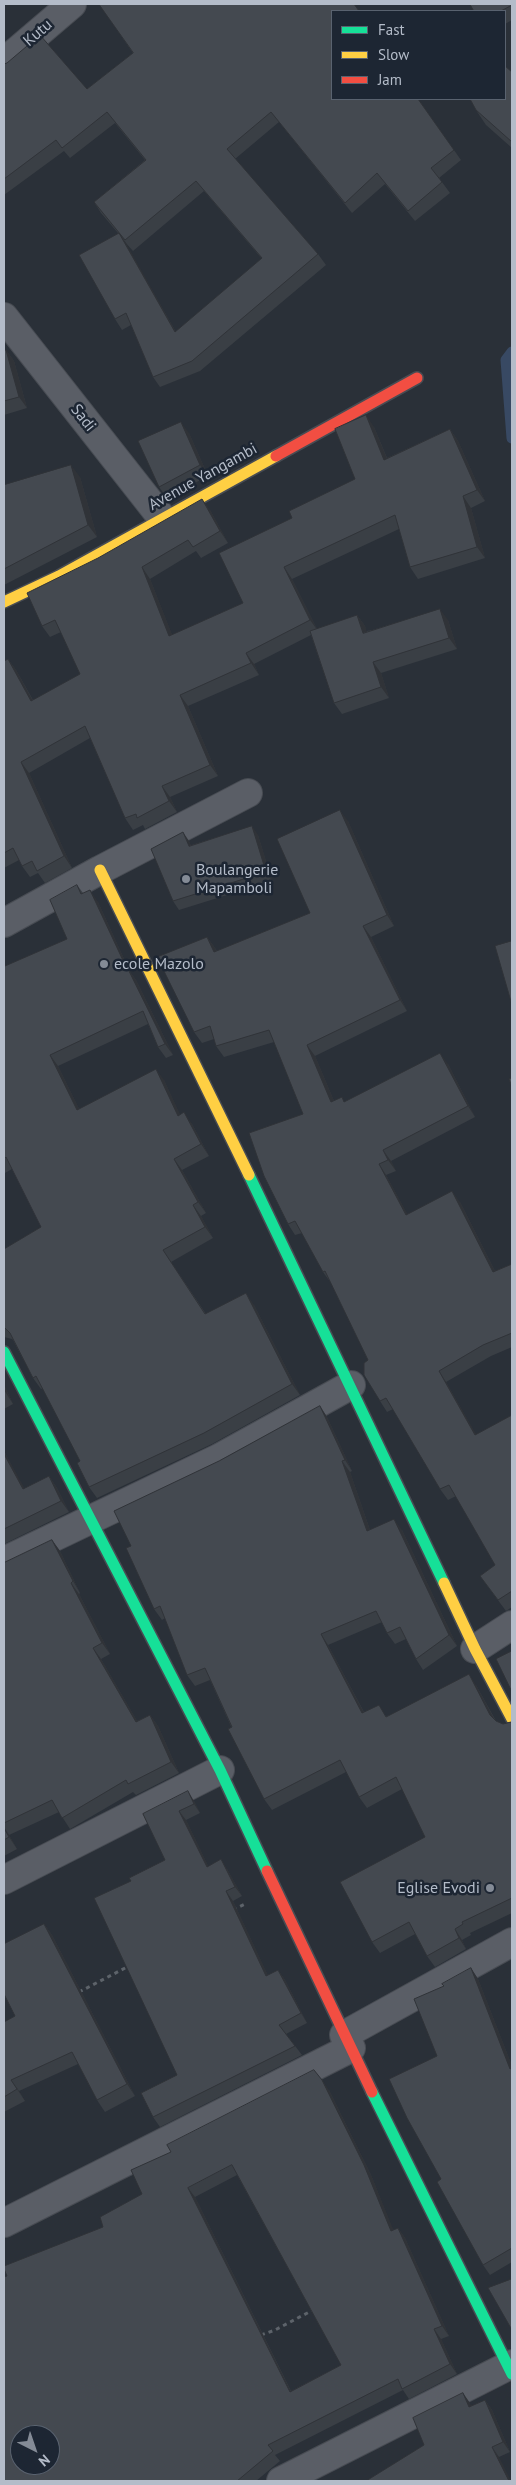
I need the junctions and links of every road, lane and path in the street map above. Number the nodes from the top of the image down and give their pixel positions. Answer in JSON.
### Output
{"nodes":[{"id":1,"x":72,"y":4,"type":"edge"},
{"id":2,"x":4,"y":62,"type":"edge"},
{"id":3,"x":4,"y":317,"type":"edge"},
{"id":4,"x":417,"y":378,"type":"dead end"},
{"id":5,"x":162,"y":518,"type":"junction"},
{"id":6,"x":4,"y":602,"type":"edge"},
{"id":7,"x":248,"y":793,"type":"dead end"},
{"id":8,"x":100,"y":870,"type":"junction"},
{"id":9,"x":4,"y":923,"type":"edge"},
{"id":10,"x":4,"y":1352,"type":"edge"},
{"id":11,"x":351,"y":1385,"type":"junction"},
{"id":12,"x":91,"y":1518,"type":"junction"},
{"id":13,"x":4,"y":1561,"type":"edge"},
{"id":14,"x":512,"y":1625,"type":"edge"},
{"id":15,"x":475,"y":1649,"type":"junction"},
{"id":16,"x":512,"y":1719,"type":"edge"},
{"id":17,"x":220,"y":1770,"type":"junction"},
{"id":18,"x":4,"y":1880,"type":"edge"},
{"id":19,"x":276,"y":1889,"type":"junction"},
{"id":20,"x":226,"y":1913,"type":"edge"},
{"id":21,"x":512,"y":1942,"type":"edge"},
{"id":22,"x":133,"y":1964,"type":"edge"},
{"id":23,"x":76,"y":1994,"type":"edge"},
{"id":24,"x":348,"y":2041,"type":"junction"},
{"id":25,"x":4,"y":2223,"type":"edge"},
{"id":26,"x":318,"y":2307,"type":"edge"},
{"id":27,"x":256,"y":2337,"type":"edge"},
{"id":28,"x":511,"y":2368,"type":"edge"},
{"id":29,"x":281,"y":2481,"type":"edge"}],
"edges":[{"from":1,"to":2,"type":"street","name":"Kutu"},
{"from":3,"to":5,"type":"street","name":"Sadi"},
{"from":4,"to":5,"type":"street","name":"Avenue Yangambi"},
{"from":5,"to":6,"type":"street","name":"Avenue Yangambi"},
{"from":7,"to":8,"type":"street"},
{"from":8,"to":9,"type":"street"},
{"from":8,"to":11,"type":"street"},
{"from":10,"to":12,"type":"street"},
{"from":11,"to":12,"type":"street"},
{"from":11,"to":15,"type":"street"},
{"from":12,"to":13,"type":"street"},
{"from":12,"to":17,"type":"street"},
{"from":14,"to":15,"type":"street"},
{"from":15,"to":16,"type":"street"},
{"from":17,"to":18,"type":"street"},
{"from":17,"to":19,"type":"street"},
{"from":19,"to":20,"type":"path"},
{"from":19,"to":24,"type":"street"},
{"from":21,"to":24,"type":"street"},
{"from":22,"to":23,"type":"path"},
{"from":24,"to":25,"type":"street"},
{"from":24,"to":28,"type":"street"},
{"from":26,"to":27,"type":"path"},
{"from":28,"to":29,"type":"street"}]}
